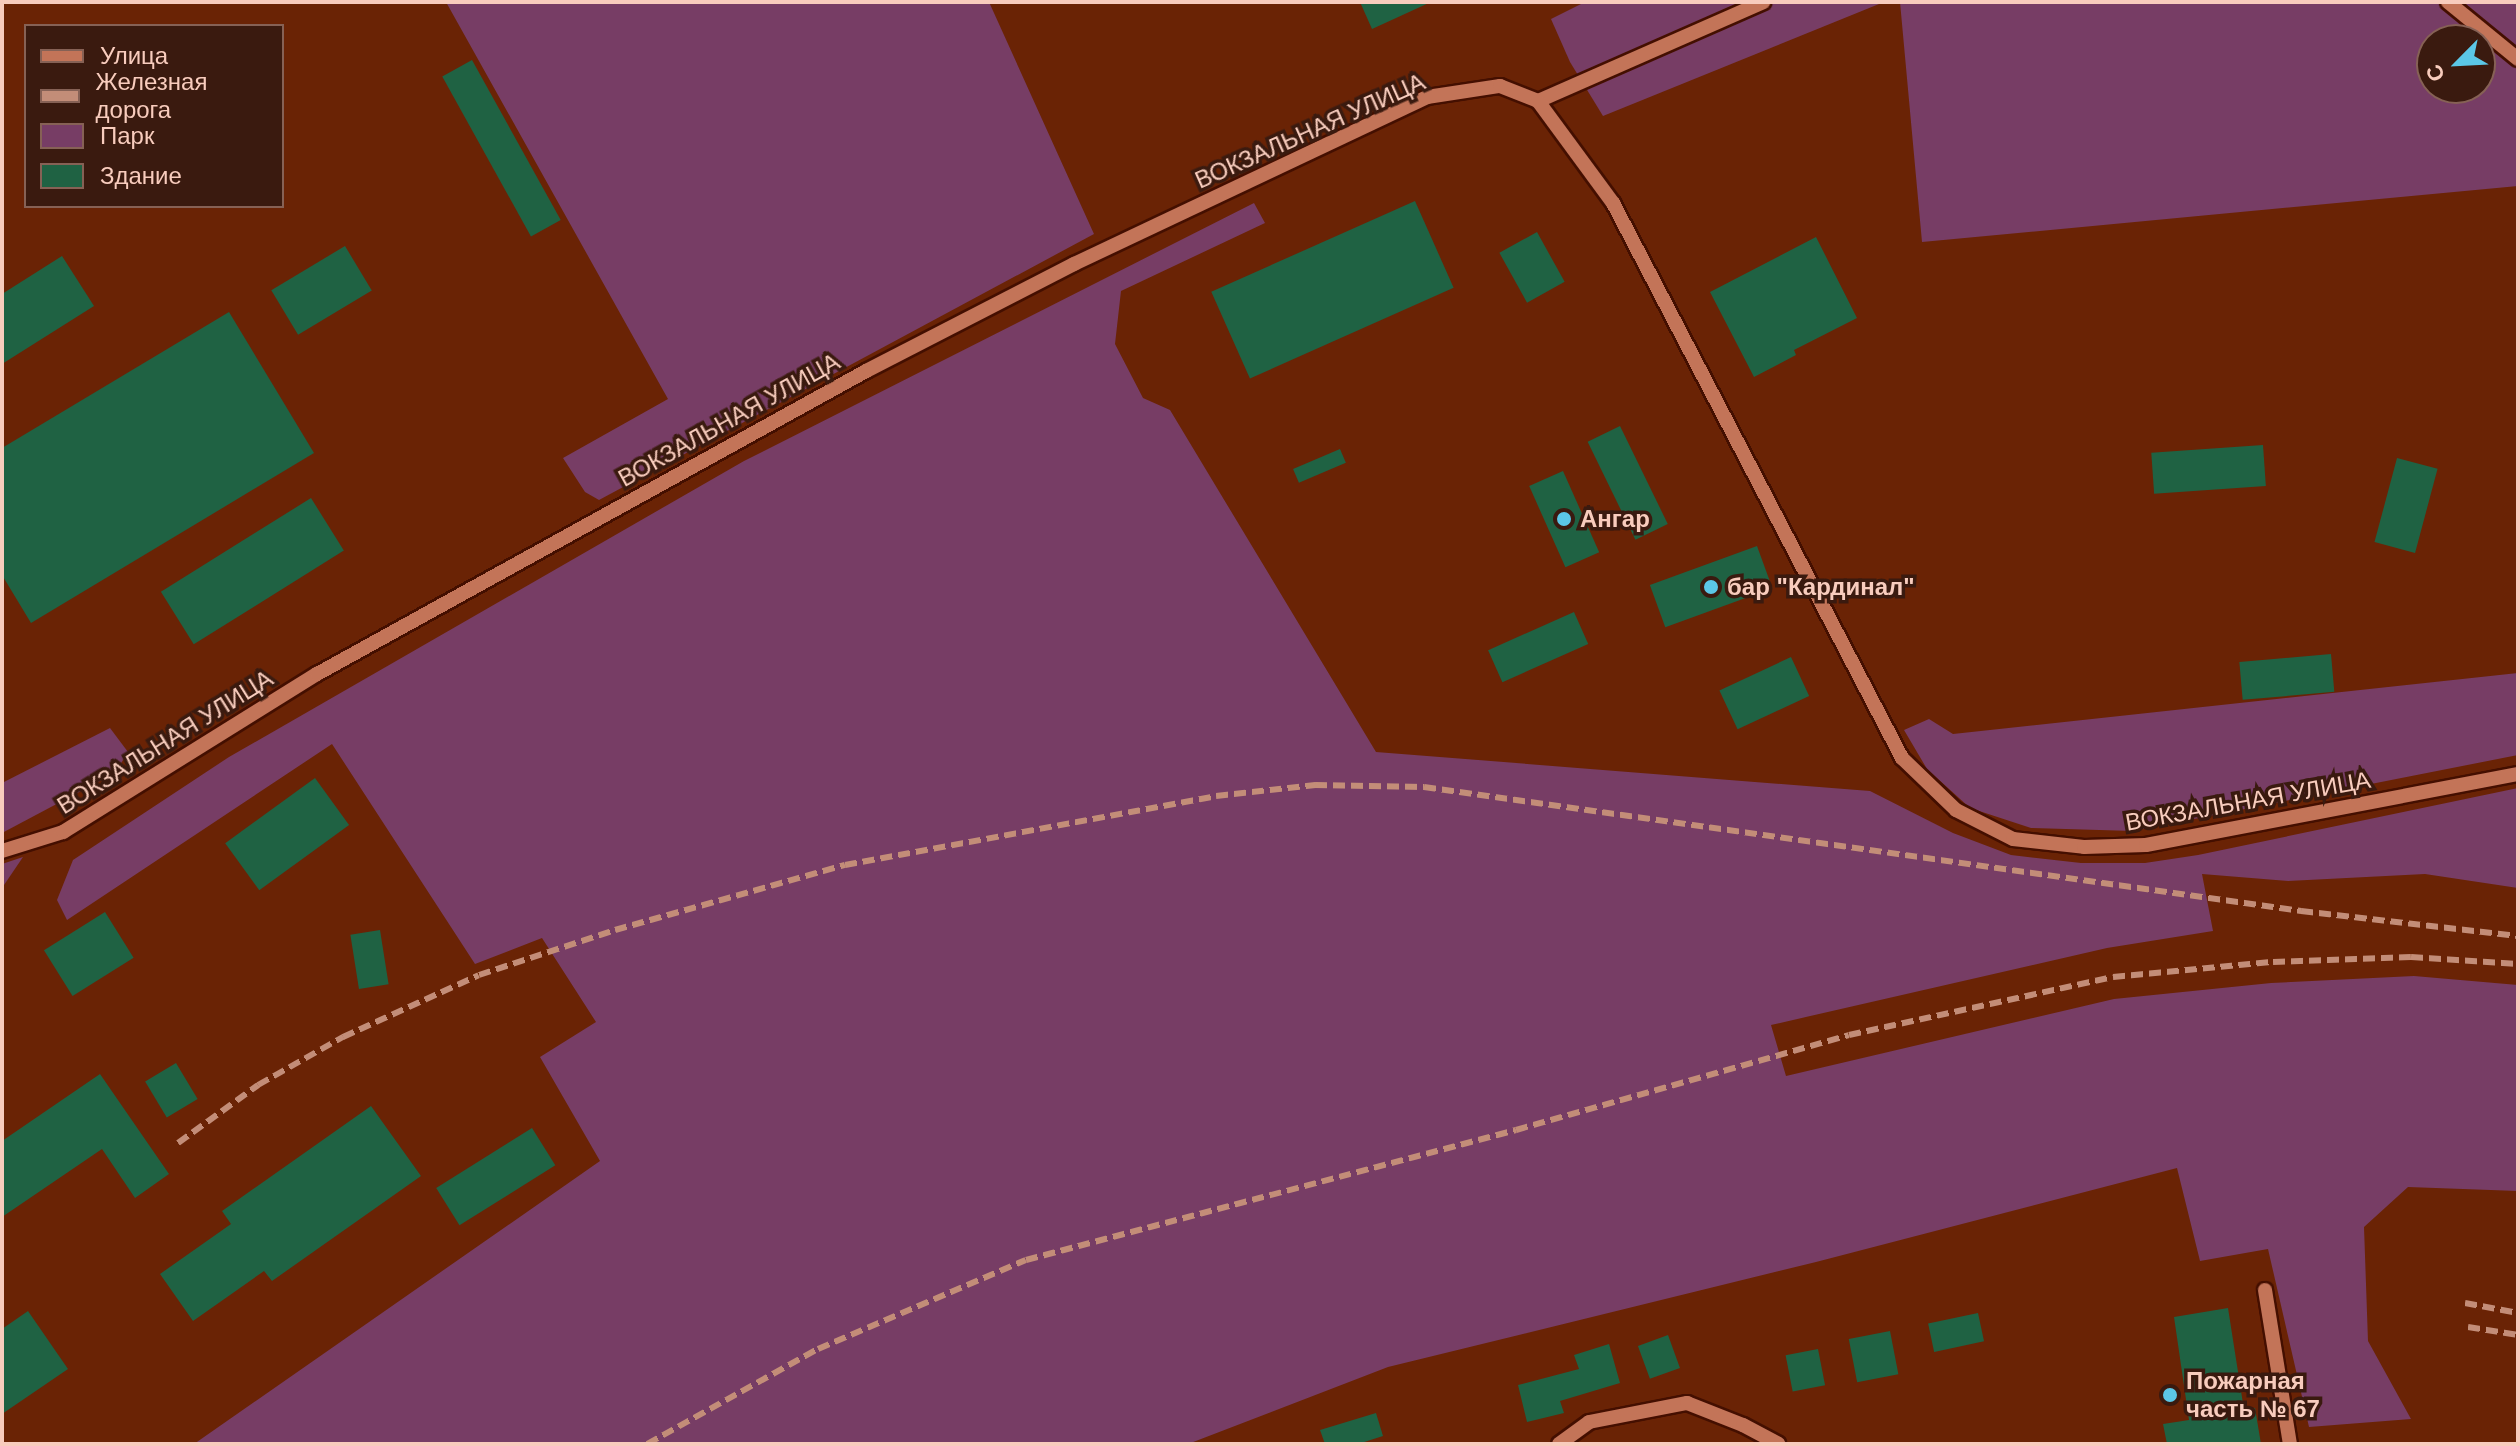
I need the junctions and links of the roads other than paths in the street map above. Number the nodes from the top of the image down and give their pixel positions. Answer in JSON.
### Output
{"nodes":[{"id":1,"x":1763,"y":2,"type":"edge"},
{"id":2,"x":2448,"y":2,"type":"edge"},
{"id":3,"x":2518,"y":59,"type":"edge"},
{"id":4,"x":1538,"y":101,"type":"junction"},
{"id":5,"x":2518,"y":774,"type":"edge"},
{"id":6,"x":2,"y":851,"type":"edge"},
{"id":7,"x":2265,"y":1290,"type":"dead end"},
{"id":8,"x":1559,"y":1444,"type":"edge"},
{"id":9,"x":1778,"y":1444,"type":"edge"},
{"id":10,"x":2290,"y":1444,"type":"edge"}],
"edges":[{"from":1,"to":4,"type":"street"},
{"from":2,"to":3,"type":"street"},
{"from":4,"to":5,"type":"street","name":"ВОКЗАЛЬНАЯ УЛИЦА"},
{"from":4,"to":6,"type":"street","name":"ВОКЗАЛЬНАЯ УЛИЦА"},
{"from":7,"to":10,"type":"street"},
{"from":8,"to":9,"type":"street"}]}
